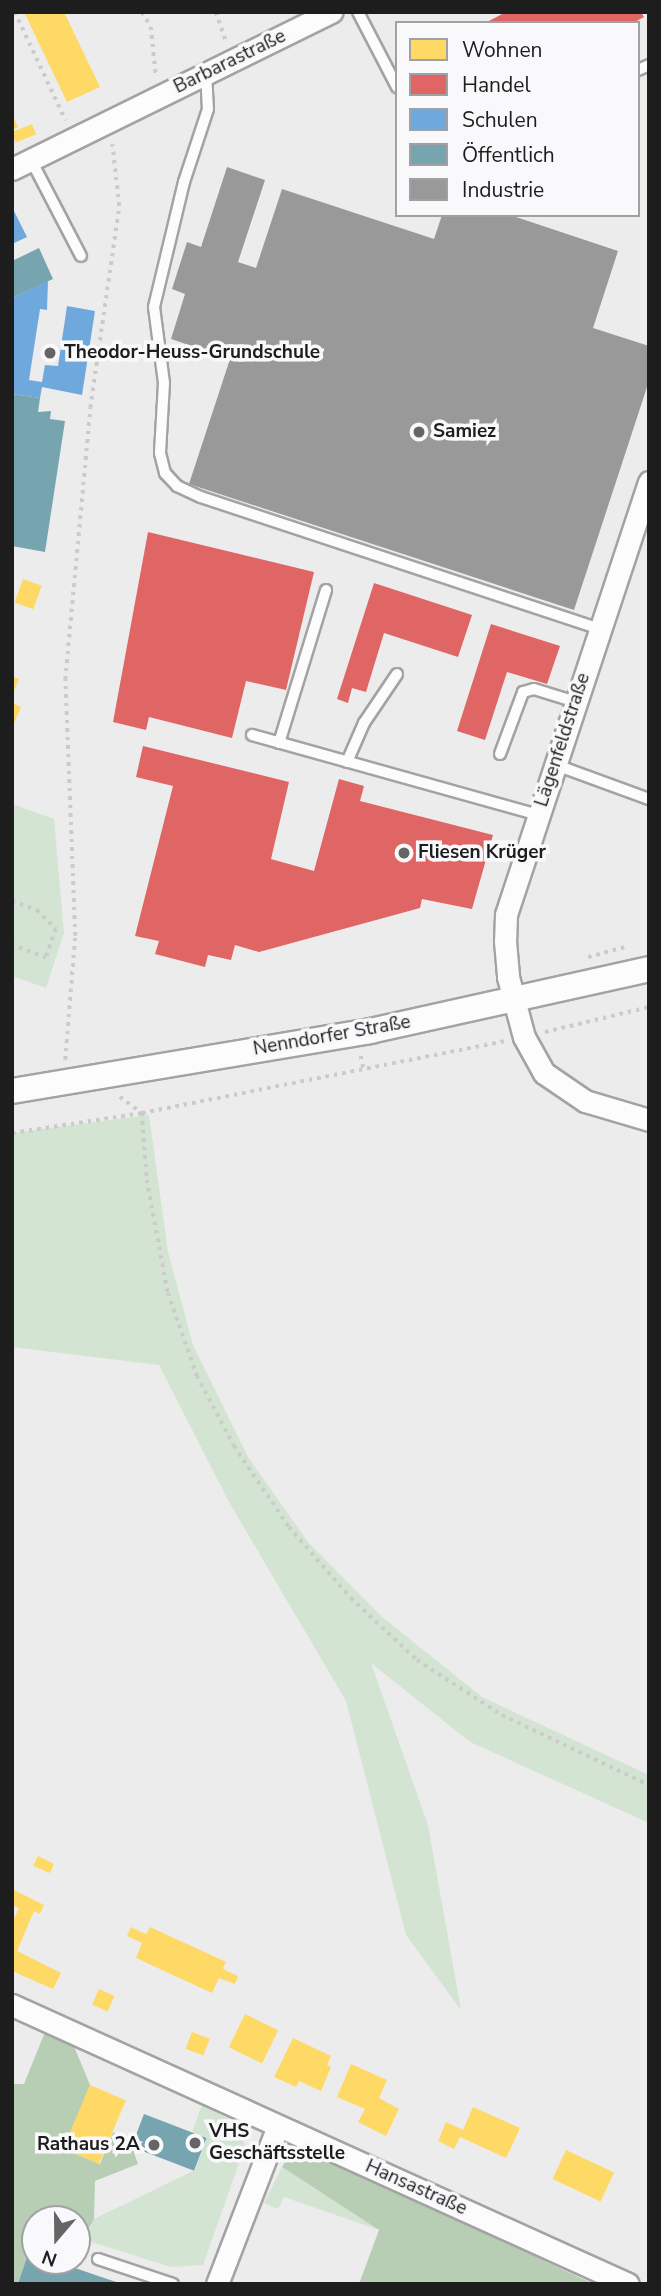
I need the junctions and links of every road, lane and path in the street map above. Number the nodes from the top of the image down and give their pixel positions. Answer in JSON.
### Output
{"nodes":[{"id":1,"x":15,"y":12,"type":"edge"},
{"id":2,"x":142,"y":12,"type":"edge"},
{"id":3,"x":216,"y":12,"type":"edge"},
{"id":4,"x":331,"y":12,"type":"edge"},
{"id":5,"x":358,"y":12,"type":"edge"},
{"id":6,"x":236,"y":59,"type":"junction"},
{"id":7,"x":206,"y":72,"type":"junction"},
{"id":8,"x":395,"y":83,"type":"edge"},
{"id":9,"x":167,"y":93,"type":"junction"},
{"id":10,"x":109,"y":121,"type":"junction"},
{"id":11,"x":75,"y":139,"type":"junction"},
{"id":12,"x":22,"y":164,"type":"edge"},
{"id":13,"x":81,"y":256,"type":"dead end"},
{"id":14,"x":647,"y":492,"type":"edge"},
{"id":15,"x":326,"y":590,"type":"dead end"},
{"id":16,"x":600,"y":629,"type":"junction"},
{"id":17,"x":397,"y":674,"type":"dead end"},
{"id":18,"x":576,"y":702,"type":"junction"},
{"id":19,"x":251,"y":735,"type":"dead end"},
{"id":20,"x":279,"y":743,"type":"junction"},
{"id":21,"x":499,"y":754,"type":"dead end"},
{"id":22,"x":347,"y":762,"type":"junction"},
{"id":23,"x":556,"y":765,"type":"junction"},
{"id":24,"x":649,"y":799,"type":"edge"},
{"id":25,"x":538,"y":815,"type":"junction"},
{"id":26,"x":12,"y":901,"type":"edge"},
{"id":27,"x":12,"y":946,"type":"edge"},
{"id":28,"x":649,"y":969,"type":"edge"},
{"id":29,"x":514,"y":1001,"type":"junction"},
{"id":30,"x":649,"y":1007,"type":"edge"},
{"id":31,"x":524,"y":1037,"type":"junction"},
{"id":32,"x":111,"y":1073,"type":"junction"},
{"id":33,"x":63,"y":1082,"type":"junction"},
{"id":34,"x":12,"y":1091,"type":"edge"},
{"id":35,"x":142,"y":1113,"type":"junction"},
{"id":36,"x":649,"y":1120,"type":"edge"},
{"id":37,"x":12,"y":1133,"type":"edge"},
{"id":38,"x":649,"y":1785,"type":"edge"},
{"id":39,"x":12,"y":2005,"type":"edge"},
{"id":40,"x":278,"y":2126,"type":"junction"},
{"id":41,"x":98,"y":2259,"type":"dead end"},
{"id":42,"x":173,"y":2284,"type":"edge"},
{"id":43,"x":217,"y":2284,"type":"edge"},
{"id":44,"x":628,"y":2284,"type":"edge"}],
"edges":[{"from":1,"to":11,"type":"path"},
{"from":2,"to":9,"type":"path","name":"Barbarastraße"},
{"from":3,"to":6,"type":"path"},
{"from":4,"to":6,"type":"street","name":"Barbarastraße"},
{"from":5,"to":8,"type":"lane"},
{"from":6,"to":7,"type":"street","name":"Barbarastraße"},
{"from":7,"to":9,"type":"street","name":"Barbarastraße"},
{"from":7,"to":16,"type":"lane"},
{"from":9,"to":10,"type":"street","name":"Barbarastraße"},
{"from":10,"to":11,"type":"street","name":"Barbarastraße"},
{"from":10,"to":33,"type":"path"},
{"from":11,"to":12,"type":"street","name":"Barbarastraße"},
{"from":12,"to":13,"type":"lane"},
{"from":14,"to":16,"type":"street","name":"Lägenfeldstraße"},
{"from":15,"to":20,"type":"lane"},
{"from":16,"to":18,"type":"street","name":"Lägenfeldstraße"},
{"from":17,"to":22,"type":"lane"},
{"from":18,"to":21,"type":"lane"},
{"from":18,"to":23,"type":"street","name":"Lägenfeldstraße"},
{"from":19,"to":20,"type":"lane"},
{"from":20,"to":22,"type":"lane"},
{"from":22,"to":25,"type":"lane"},
{"from":23,"to":24,"type":"lane"},
{"from":23,"to":25,"type":"street","name":"Lägenfeldstraße"},
{"from":25,"to":29,"type":"street","name":"Lägenfeldstraße"},
{"from":26,"to":27,"type":"path"},
{"from":28,"to":29,"type":"street","name":"Nenndorfer Straße"},
{"from":29,"to":31,"type":"street","name":"Lägenfeldstraße"},
{"from":29,"to":32,"type":"street","name":"Nenndorfer Straße"},
{"from":30,"to":31,"type":"path"},
{"from":31,"to":35,"type":"path"},
{"from":31,"to":36,"type":"street","name":"Lägenfeldstraße"},
{"from":32,"to":33,"type":"street","name":"Nenndorfer Straße"},
{"from":32,"to":35,"type":"path"},
{"from":33,"to":34,"type":"street","name":"Nenndorfer Straße"},
{"from":35,"to":37,"type":"path"},
{"from":35,"to":38,"type":"path"},
{"from":39,"to":40,"type":"street","name":"Hansastraße"},
{"from":40,"to":43,"type":"street"},
{"from":40,"to":44,"type":"street","name":"Hansastraße"},
{"from":41,"to":42,"type":"lane"}]}
